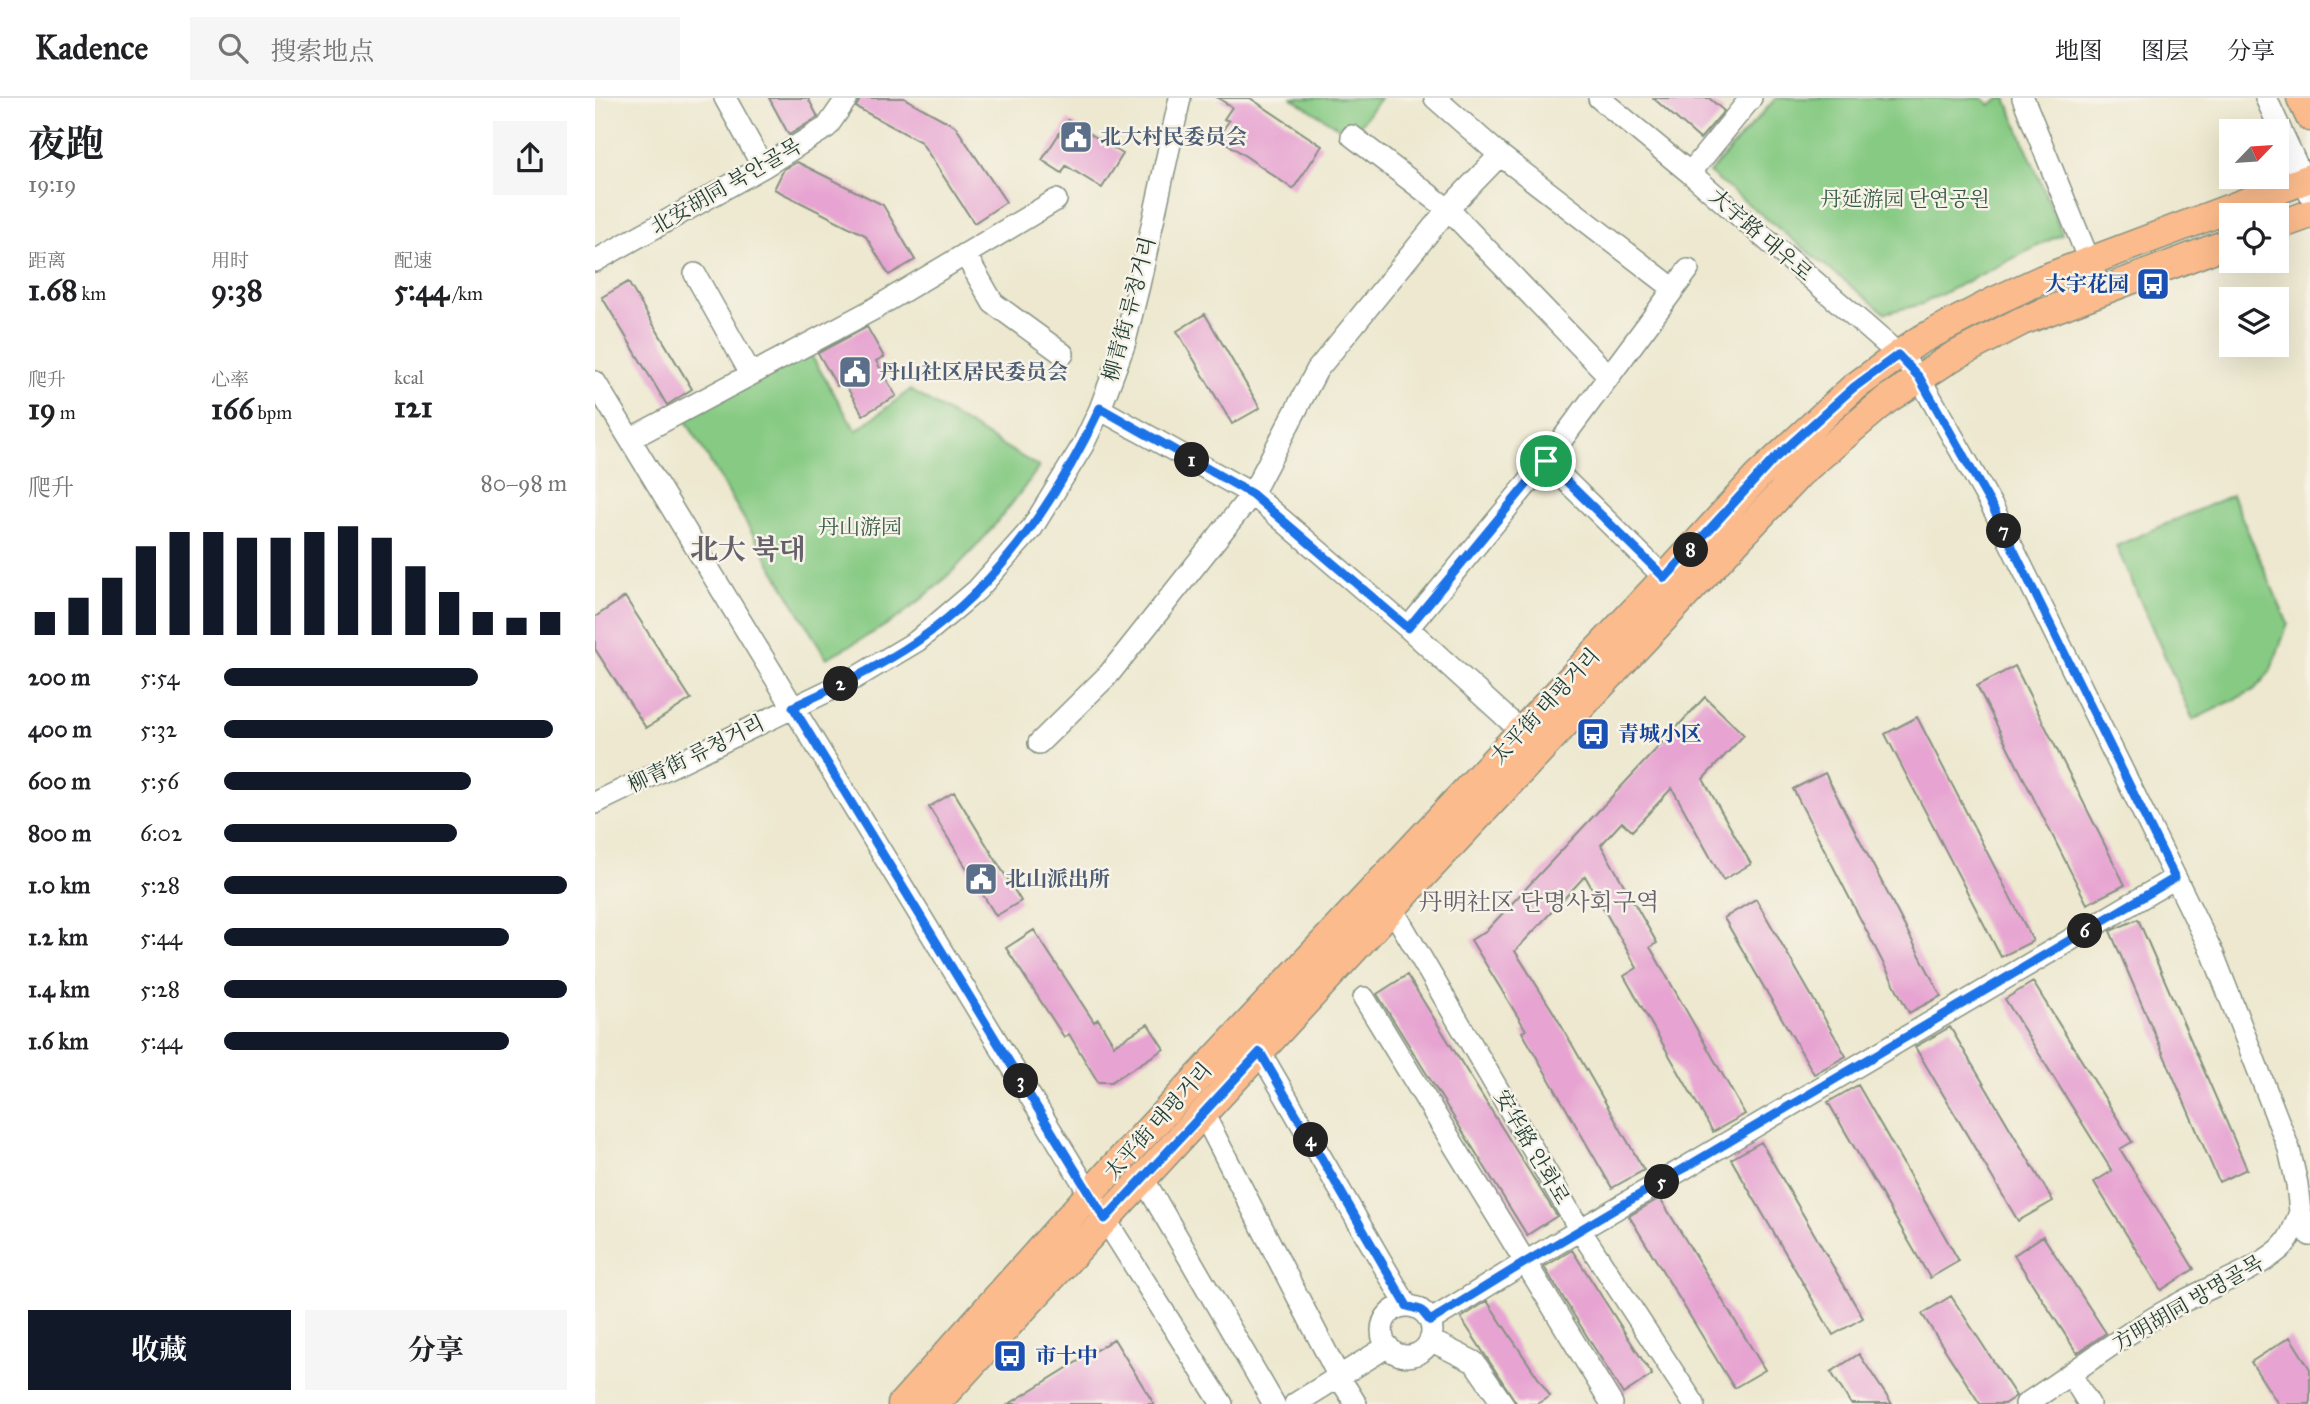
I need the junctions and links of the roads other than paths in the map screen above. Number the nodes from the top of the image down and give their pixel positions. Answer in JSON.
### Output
{"nodes":[{"id":1,"x":725,"y":98,"type":"edge"},
{"id":2,"x":847,"y":98,"type":"edge"},
{"id":3,"x":1180,"y":98,"type":"edge"},
{"id":4,"x":1435,"y":98,"type":"edge"},
{"id":5,"x":1599,"y":98,"type":"edge"},
{"id":6,"x":1751,"y":98,"type":"edge"},
{"id":7,"x":2023,"y":98,"type":"edge"},
{"id":8,"x":2266,"y":98,"type":"edge"},
{"id":9,"x":2301,"y":98,"type":"edge"},
{"id":10,"x":2310,"y":117,"type":"edge"},
{"id":11,"x":1352,"y":136,"type":"dead end"},
{"id":12,"x":1500,"y":155,"type":"junction"},
{"id":13,"x":763,"y":167,"type":"junction"},
{"id":14,"x":1690,"y":173,"type":"junction"},
{"id":15,"x":2308,"y":184,"type":"edge"},
{"id":16,"x":1056,"y":200,"type":"dead end"},
{"id":17,"x":1448,"y":209,"type":"junction"},
{"id":18,"x":2310,"y":214,"type":"edge"},
{"id":19,"x":2289,"y":222,"type":"edge"},
{"id":20,"x":2219,"y":246,"type":"edge"},
{"id":21,"x":965,"y":254,"type":"junction"},
{"id":22,"x":595,"y":261,"type":"edge"},
{"id":23,"x":2090,"y":261,"type":"junction"},
{"id":24,"x":1688,"y":270,"type":"dead end"},
{"id":25,"x":695,"y":274,"type":"dead end"},
{"id":26,"x":1674,"y":289,"type":"junction"},
{"id":27,"x":2101,"y":290,"type":"junction"},
{"id":28,"x":1063,"y":354,"type":"dead end"},
{"id":29,"x":1898,"y":355,"type":"junction"},
{"id":30,"x":751,"y":374,"type":"junction"},
{"id":31,"x":1609,"y":376,"type":"junction"},
{"id":32,"x":1919,"y":377,"type":"junction"},
{"id":33,"x":595,"y":382,"type":"edge"},
{"id":34,"x":1100,"y":408,"type":"junction"},
{"id":35,"x":630,"y":439,"type":"junction"},
{"id":36,"x":1546,"y":461,"type":"junction"},
{"id":37,"x":1252,"y":494,"type":"junction"},
{"id":38,"x":1665,"y":578,"type":"junction"},
{"id":39,"x":1408,"y":628,"type":"junction"},
{"id":40,"x":793,"y":707,"type":"junction"},
{"id":41,"x":1521,"y":731,"type":"junction"},
{"id":42,"x":1039,"y":743,"type":"dead end"},
{"id":43,"x":595,"y":803,"type":"edge"},
{"id":44,"x":2175,"y":878,"type":"junction"},
{"id":45,"x":1385,"y":896,"type":"junction"},
{"id":46,"x":1364,"y":998,"type":"dead end"},
{"id":47,"x":1260,"y":1052,"type":"junction"},
{"id":48,"x":1203,"y":1113,"type":"junction"},
{"id":49,"x":1143,"y":1178,"type":"junction"},
{"id":50,"x":1091,"y":1195,"type":"junction"},
{"id":51,"x":2305,"y":1210,"type":"edge"},
{"id":52,"x":1105,"y":1219,"type":"junction"},
{"id":53,"x":1580,"y":1230,"type":"junction"},
{"id":54,"x":2310,"y":1234,"type":"edge"},
{"id":55,"x":1524,"y":1263,"type":"junction"},
{"id":56,"x":1407,"y":1306,"type":"junction"},
{"id":57,"x":1430,"y":1331,"type":"junction"},
{"id":58,"x":1388,"y":1346,"type":"junction"},
{"id":59,"x":2071,"y":1375,"type":"junction"},
{"id":60,"x":1339,"y":1377,"type":"junction"},
{"id":61,"x":902,"y":1404,"type":"edge"},
{"id":62,"x":935,"y":1404,"type":"edge"},
{"id":63,"x":1221,"y":1404,"type":"edge"},
{"id":64,"x":1274,"y":1404,"type":"edge"},
{"id":65,"x":1295,"y":1404,"type":"edge"},
{"id":66,"x":1356,"y":1404,"type":"edge"},
{"id":67,"x":1503,"y":1404,"type":"edge"},
{"id":68,"x":1612,"y":1404,"type":"edge"},
{"id":69,"x":1694,"y":1404,"type":"edge"},
{"id":70,"x":2026,"y":1404,"type":"edge"},
{"id":71,"x":2089,"y":1404,"type":"edge"}],
"edges":[{"from":1,"to":13,"type":"street"},
{"from":2,"to":13,"type":"street","name":"北安胡同 북안골목"},
{"from":3,"to":34,"type":"street","name":"柳青街 류청거리"},
{"from":4,"to":12,"type":"street"},
{"from":5,"to":14,"type":"street","name":"大宇路 대우로"},
{"from":6,"to":14,"type":"street"},
{"from":7,"to":23,"type":"street"},
{"from":8,"to":15,"type":"street"},
{"from":9,"to":10,"type":"main road"},
{"from":11,"to":17,"type":"street"},
{"from":12,"to":17,"type":"street"},
{"from":12,"to":26,"type":"street"},
{"from":13,"to":22,"type":"street","name":"北安胡同 북안골목"},
{"from":14,"to":29,"type":"street","name":"大宇路 대우로"},
{"from":15,"to":23,"type":"main road","name":"太平街 태평거리"},
{"from":16,"to":21,"type":"street"},
{"from":17,"to":31,"type":"street"},
{"from":17,"to":37,"type":"street"},
{"from":18,"to":19,"type":"main road"},
{"from":20,"to":27,"type":"main road","name":"太平街 태평거리"},
{"from":21,"to":28,"type":"street"},
{"from":21,"to":30,"type":"street"},
{"from":23,"to":27,"type":"street"},
{"from":23,"to":29,"type":"main road","name":"太平街 태평거리"},
{"from":24,"to":26,"type":"street"},
{"from":25,"to":30,"type":"street"},
{"from":26,"to":31,"type":"street"},
{"from":27,"to":32,"type":"main road","name":"太平街 태평거리"},
{"from":29,"to":32,"type":"street","name":"大宇路 대우로"},
{"from":29,"to":38,"type":"main road","name":"太平街 태평거리"},
{"from":30,"to":35,"type":"street"},
{"from":31,"to":36,"type":"street"},
{"from":32,"to":44,"type":"street","name":"大宇路 대우로"},
{"from":32,"to":45,"type":"main road","name":"太平街 태평거리"},
{"from":33,"to":35,"type":"street"},
{"from":34,"to":37,"type":"street"},
{"from":34,"to":40,"type":"street","name":"柳青街 류청거리"},
{"from":35,"to":40,"type":"street"},
{"from":36,"to":38,"type":"street"},
{"from":36,"to":39,"type":"street"},
{"from":37,"to":39,"type":"street"},
{"from":37,"to":42,"type":"street"},
{"from":38,"to":41,"type":"main road","name":"太平街 태평거리"},
{"from":39,"to":41,"type":"street"},
{"from":40,"to":43,"type":"street","name":"柳青街 류청거리"},
{"from":40,"to":50,"type":"street"},
{"from":41,"to":45,"type":"main road","name":"太平街 태평거리"},
{"from":44,"to":51,"type":"street","name":"大宇路 대우로"},
{"from":44,"to":53,"type":"street"},
{"from":45,"to":47,"type":"main road","name":"太平街 태평거리"},
{"from":45,"to":50,"type":"main road","name":"太平街 태평거리"},
{"from":45,"to":53,"type":"street","name":"安华路 안화로"},
{"from":46,"to":55,"type":"street"},
{"from":47,"to":48,"type":"main road","name":"太平街 태평거리"},
{"from":47,"to":56,"type":"street"},
{"from":48,"to":49,"type":"main road","name":"太平街 태평거리"},
{"from":48,"to":60,"type":"street"},
{"from":49,"to":52,"type":"main road","name":"太平街 태평거리"},
{"from":49,"to":64,"type":"street"},
{"from":50,"to":52,"type":"street"},
{"from":50,"to":61,"type":"main road","name":"太平街 태평거리"},
{"from":51,"to":54,"type":"street","name":"大宇路 대우로"},
{"from":51,"to":59,"type":"street","name":"方明胡同 방명골목"},
{"from":52,"to":62,"type":"main road","name":"太平街 태평거리"},
{"from":52,"to":63,"type":"street"},
{"from":53,"to":55,"type":"street"},
{"from":53,"to":69,"type":"street","name":"安华路 안화로"},
{"from":55,"to":57,"type":"street"},
{"from":55,"to":68,"type":"street"},
{"from":56,"to":57,"type":"street"},
{"from":56,"to":58,"type":"street"},
{"from":57,"to":58,"type":"street"},
{"from":57,"to":67,"type":"street"},
{"from":58,"to":60,"type":"street"},
{"from":59,"to":70,"type":"street","name":"方明胡同 방명골목"},
{"from":59,"to":71,"type":"street"},
{"from":60,"to":65,"type":"street"},
{"from":60,"to":66,"type":"street"}]}
